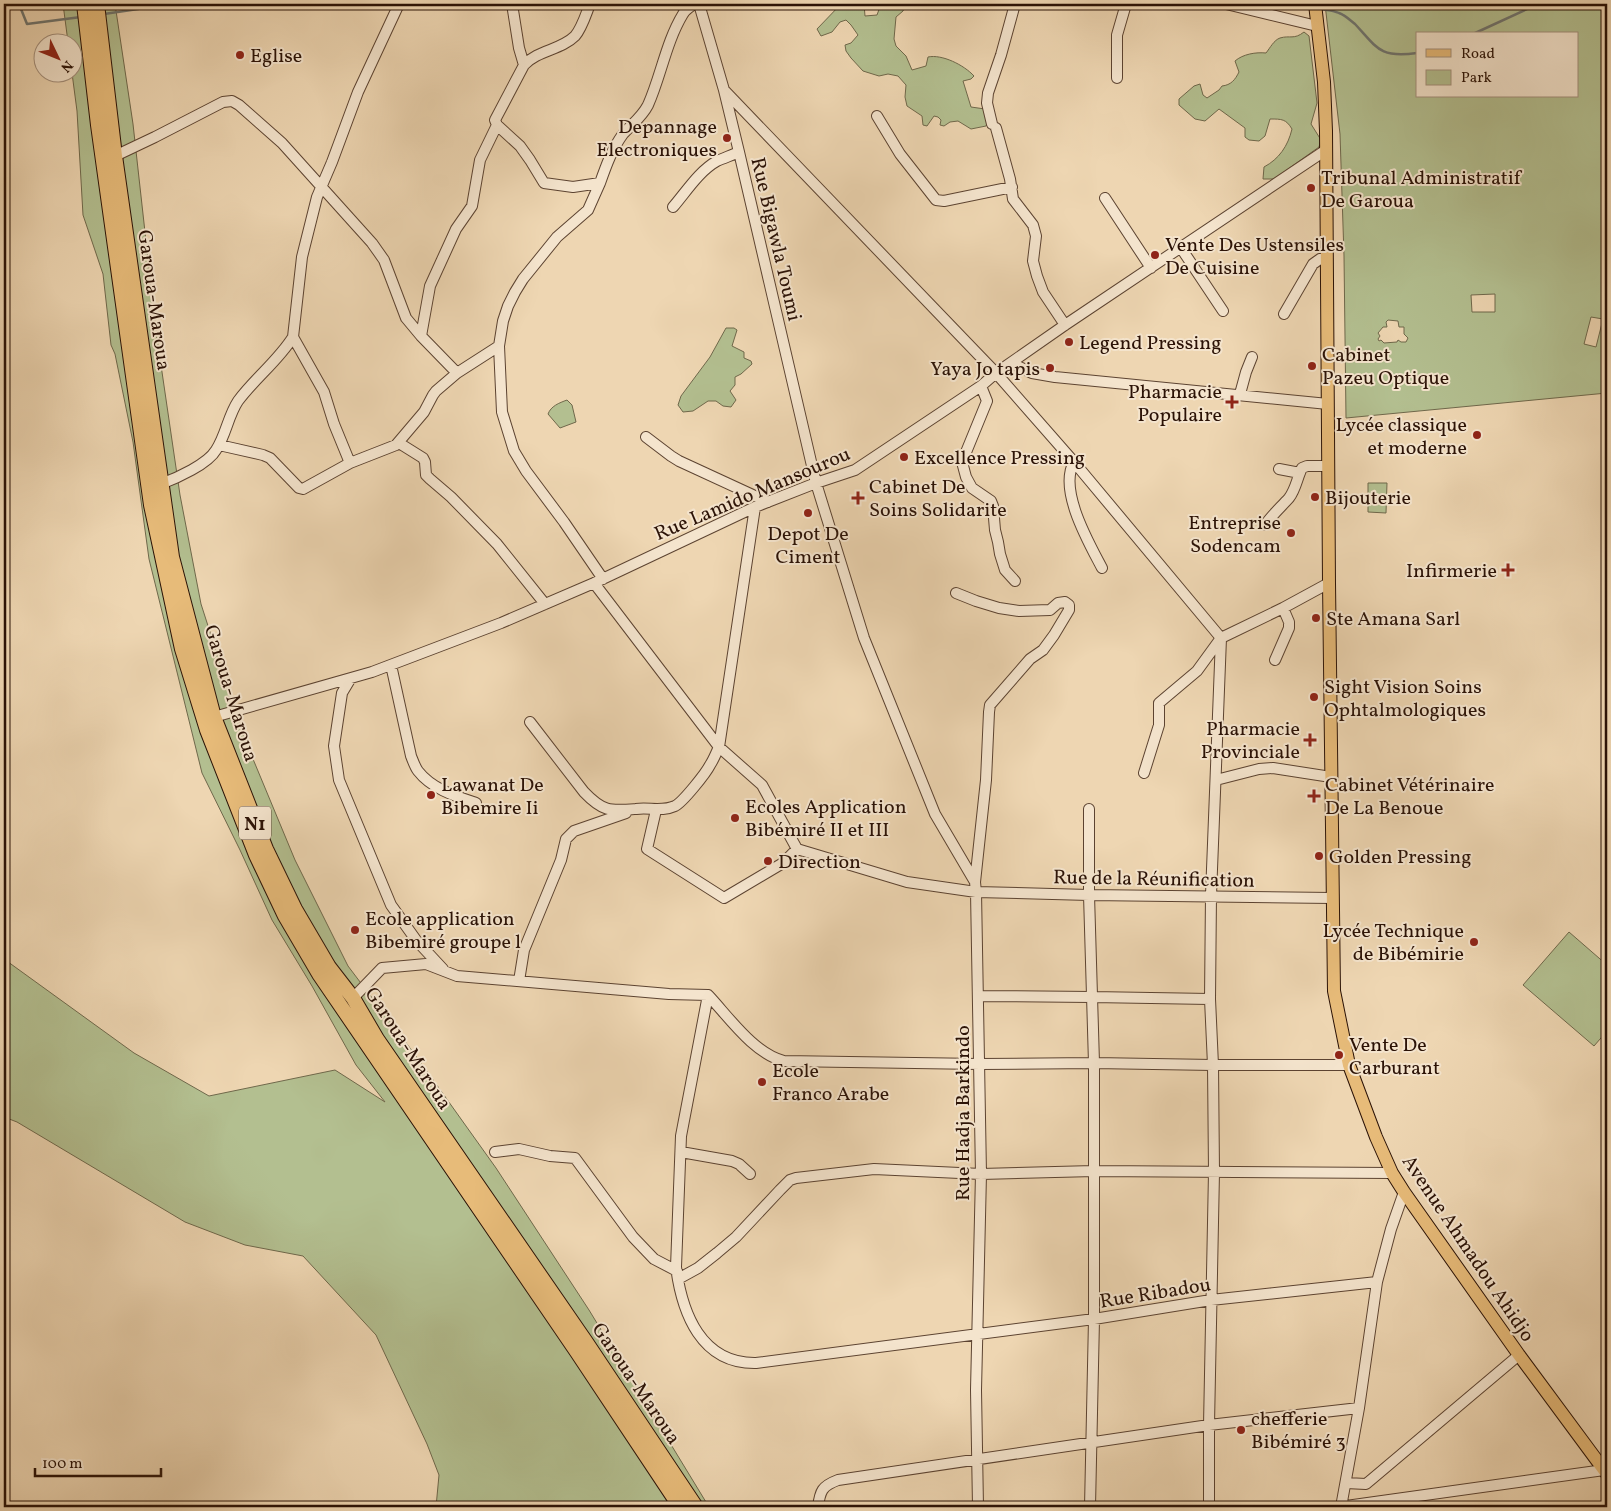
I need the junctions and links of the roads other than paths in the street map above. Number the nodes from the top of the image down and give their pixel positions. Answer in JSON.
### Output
{"nodes":[{"id":1,"x":88,"y":4,"type":"edge"},
{"id":2,"x":399,"y":4,"type":"edge"},
{"id":3,"x":512,"y":4,"type":"edge"},
{"id":4,"x":590,"y":4,"type":"edge"},
{"id":5,"x":694,"y":4,"type":"edge"},
{"id":6,"x":699,"y":4,"type":"edge"},
{"id":7,"x":1015,"y":4,"type":"edge"},
{"id":8,"x":1126,"y":4,"type":"edge"},
{"id":9,"x":1226,"y":4,"type":"edge"},
{"id":10,"x":1315,"y":4,"type":"edge"},
{"id":11,"x":1317,"y":23,"type":"junction"},
{"id":12,"x":94,"y":27,"type":"junction"},
{"id":13,"x":524,"y":65,"type":"junction"},
{"id":14,"x":1118,"y":78,"type":"dead end"},
{"id":15,"x":724,"y":90,"type":"junction"},
{"id":16,"x":877,"y":116,"type":"dead end"},
{"id":17,"x":496,"y":125,"type":"junction"},
{"id":18,"x":1326,"y":150,"type":"junction"},
{"id":19,"x":739,"y":152,"type":"junction"},
{"id":20,"x":115,"y":156,"type":"junction"},
{"id":21,"x":600,"y":183,"type":"junction"},
{"id":22,"x":322,"y":186,"type":"junction"},
{"id":23,"x":1012,"y":187,"type":"junction"},
{"id":24,"x":1105,"y":198,"type":"dead end"},
{"id":25,"x":673,"y":207,"type":"dead end"},
{"id":26,"x":1181,"y":248,"type":"junction"},
{"id":27,"x":1327,"y":258,"type":"junction"},
{"id":28,"x":1151,"y":268,"type":"junction"},
{"id":29,"x":1223,"y":311,"type":"dead end"},
{"id":30,"x":1284,"y":314,"type":"dead end"},
{"id":31,"x":1065,"y":325,"type":"junction"},
{"id":32,"x":421,"y":336,"type":"junction"},
{"id":33,"x":293,"y":337,"type":"junction"},
{"id":34,"x":499,"y":346,"type":"junction"},
{"id":35,"x":1252,"y":357,"type":"dead end"},
{"id":36,"x":1011,"y":363,"type":"junction"},
{"id":37,"x":458,"y":373,"type":"junction"},
{"id":38,"x":996,"y":373,"type":"junction"},
{"id":39,"x":981,"y":386,"type":"junction"},
{"id":40,"x":1240,"y":394,"type":"junction"},
{"id":41,"x":1328,"y":404,"type":"junction"},
{"id":42,"x":646,"y":437,"type":"dead end"},
{"id":43,"x":399,"y":443,"type":"junction"},
{"id":44,"x":219,"y":445,"type":"junction"},
{"id":45,"x":1074,"y":462,"type":"junction"},
{"id":46,"x":350,"y":463,"type":"junction"},
{"id":47,"x":1328,"y":466,"type":"junction"},
{"id":48,"x":1279,"y":469,"type":"dead end"},
{"id":49,"x":1300,"y":473,"type":"junction"},
{"id":50,"x":816,"y":483,"type":"junction"},
{"id":51,"x":161,"y":484,"type":"junction"},
{"id":52,"x":768,"y":502,"type":"junction"},
{"id":53,"x":755,"y":507,"type":"junction"},
{"id":54,"x":1265,"y":525,"type":"dead end"},
{"id":55,"x":1102,"y":568,"type":"dead end"},
{"id":56,"x":598,"y":581,"type":"junction"},
{"id":57,"x":1015,"y":581,"type":"dead end"},
{"id":58,"x":1329,"y":583,"type":"junction"},
{"id":59,"x":956,"y":592,"type":"dead end"},
{"id":60,"x":545,"y":604,"type":"junction"},
{"id":61,"x":1282,"y":608,"type":"junction"},
{"id":62,"x":1221,"y":638,"type":"junction"},
{"id":63,"x":1275,"y":660,"type":"dead end"},
{"id":64,"x":391,"y":665,"type":"junction"},
{"id":65,"x":351,"y":678,"type":"junction"},
{"id":66,"x":214,"y":717,"type":"junction"},
{"id":67,"x":530,"y":722,"type":"dead end"},
{"id":68,"x":719,"y":747,"type":"junction"},
{"id":69,"x":1144,"y":773,"type":"dead end"},
{"id":70,"x":1331,"y":777,"type":"junction"},
{"id":71,"x":1216,"y":780,"type":"junction"},
{"id":72,"x":476,"y":804,"type":"dead end"},
{"id":73,"x":642,"y":808,"type":"junction"},
{"id":74,"x":1089,"y":809,"type":"dead end"},
{"id":75,"x":656,"y":810,"type":"junction"},
{"id":76,"x":797,"y":849,"type":"junction"},
{"id":77,"x":975,"y":887,"type":"junction"},
{"id":78,"x":1089,"y":895,"type":"junction"},
{"id":79,"x":1211,"y":895,"type":"junction"},
{"id":80,"x":1332,"y":898,"type":"junction"},
{"id":81,"x":446,"y":972,"type":"junction"},
{"id":82,"x":519,"y":981,"type":"junction"},
{"id":83,"x":708,"y":995,"type":"junction"},
{"id":84,"x":978,"y":996,"type":"junction"},
{"id":85,"x":1092,"y":997,"type":"junction"},
{"id":86,"x":353,"y":998,"type":"junction"},
{"id":87,"x":1210,"y":1000,"type":"junction"},
{"id":88,"x":1094,"y":1062,"type":"junction"},
{"id":89,"x":980,"y":1064,"type":"junction"},
{"id":90,"x":1213,"y":1065,"type":"junction"},
{"id":91,"x":1349,"y":1065,"type":"junction"},
{"id":92,"x":495,"y":1152,"type":"dead end"},
{"id":93,"x":681,"y":1152,"type":"junction"},
{"id":94,"x":1094,"y":1172,"type":"junction"},
{"id":95,"x":1214,"y":1172,"type":"junction"},
{"id":96,"x":1392,"y":1173,"type":"junction"},
{"id":97,"x":750,"y":1174,"type":"dead end"},
{"id":98,"x":981,"y":1174,"type":"junction"},
{"id":99,"x":1404,"y":1192,"type":"junction"},
{"id":100,"x":677,"y":1275,"type":"junction"},
{"id":101,"x":1377,"y":1282,"type":"junction"},
{"id":102,"x":1211,"y":1300,"type":"junction"},
{"id":103,"x":1094,"y":1319,"type":"junction"},
{"id":104,"x":978,"y":1333,"type":"junction"},
{"id":105,"x":1519,"y":1355,"type":"junction"},
{"id":106,"x":1359,"y":1408,"type":"junction"},
{"id":107,"x":1209,"y":1425,"type":"junction"},
{"id":108,"x":1092,"y":1442,"type":"junction"},
{"id":109,"x":976,"y":1459,"type":"junction"},
{"id":110,"x":1606,"y":1472,"type":"edge"},
{"id":111,"x":1346,"y":1483,"type":"junction"},
{"id":112,"x":680,"y":1507,"type":"edge"},
{"id":113,"x":696,"y":1507,"type":"edge"},
{"id":114,"x":818,"y":1507,"type":"edge"},
{"id":115,"x":978,"y":1507,"type":"edge"},
{"id":116,"x":1090,"y":1507,"type":"edge"},
{"id":117,"x":1209,"y":1507,"type":"edge"},
{"id":118,"x":1341,"y":1507,"type":"edge"}],
"edges":[{"from":1,"to":12,"type":"highway","name":"Garoua-Maroua","number":"N1"},
{"from":2,"to":22,"type":"street"},
{"from":3,"to":13,"type":"street"},
{"from":4,"to":13,"type":"street"},
{"from":5,"to":21,"type":"street"},
{"from":6,"to":15,"type":"street","name":"Rue Bigawla Toumi"},
{"from":7,"to":23,"type":"street"},
{"from":8,"to":14,"type":"street"},
{"from":9,"to":11,"type":"street"},
{"from":10,"to":11,"type":"main road","name":"Avenue Ahmadou Ahidjo"},
{"from":11,"to":18,"type":"main road","name":"Avenue Ahmadou Ahidjo"},
{"from":12,"to":20,"type":"highway","name":"Garoua-Maroua","number":"N1"},
{"from":12,"to":112,"type":"highway","name":"Garoua-Maroua","number":"N1"},
{"from":13,"to":17,"type":"street"},
{"from":15,"to":19,"type":"street","name":"Rue Bigawla Toumi"},
{"from":15,"to":38,"type":"street"},
{"from":16,"to":23,"type":"street"},
{"from":17,"to":21,"type":"street"},
{"from":17,"to":32,"type":"street"},
{"from":18,"to":26,"type":"street","name":"Rue Lamido Mansourou"},
{"from":18,"to":27,"type":"main road","name":"Avenue Ahmadou Ahidjo"},
{"from":19,"to":25,"type":"street"},
{"from":19,"to":50,"type":"street","name":"Rue Bigawla Toumi"},
{"from":20,"to":22,"type":"street"},
{"from":20,"to":51,"type":"highway","name":"Garoua-Maroua","number":"N1"},
{"from":21,"to":34,"type":"street"},
{"from":22,"to":32,"type":"street"},
{"from":22,"to":33,"type":"street"},
{"from":23,"to":31,"type":"street"},
{"from":24,"to":28,"type":"street"},
{"from":26,"to":28,"type":"street","name":"Rue Lamido Mansourou"},
{"from":26,"to":29,"type":"street"},
{"from":27,"to":30,"type":"street"},
{"from":27,"to":41,"type":"main road","name":"Avenue Ahmadou Ahidjo"},
{"from":28,"to":31,"type":"street","name":"Rue Lamido Mansourou"},
{"from":31,"to":36,"type":"street","name":"Rue Lamido Mansourou"},
{"from":32,"to":37,"type":"street"},
{"from":33,"to":44,"type":"street"},
{"from":33,"to":46,"type":"street"},
{"from":34,"to":37,"type":"street"},
{"from":34,"to":56,"type":"street"},
{"from":35,"to":40,"type":"street"},
{"from":36,"to":38,"type":"street","name":"Rue Lamido Mansourou"},
{"from":36,"to":40,"type":"street"},
{"from":37,"to":43,"type":"street"},
{"from":38,"to":39,"type":"street","name":"Rue Lamido Mansourou"},
{"from":38,"to":45,"type":"street"},
{"from":39,"to":50,"type":"street","name":"Rue Lamido Mansourou"},
{"from":39,"to":57,"type":"street"},
{"from":40,"to":41,"type":"street"},
{"from":41,"to":47,"type":"main road","name":"Avenue Ahmadou Ahidjo"},
{"from":42,"to":52,"type":"street"},
{"from":43,"to":46,"type":"street"},
{"from":43,"to":60,"type":"street"},
{"from":44,"to":46,"type":"street"},
{"from":44,"to":51,"type":"street"},
{"from":45,"to":55,"type":"street"},
{"from":45,"to":62,"type":"street"},
{"from":47,"to":49,"type":"street"},
{"from":47,"to":58,"type":"main road","name":"Avenue Ahmadou Ahidjo"},
{"from":48,"to":49,"type":"street"},
{"from":49,"to":54,"type":"street"},
{"from":50,"to":52,"type":"street","name":"Rue Lamido Mansourou"},
{"from":50,"to":77,"type":"street","name":"Rue Bigawla Toumi"},
{"from":51,"to":66,"type":"highway","name":"Garoua-Maroua","number":"N1"},
{"from":52,"to":53,"type":"street","name":"Rue Lamido Mansourou"},
{"from":53,"to":56,"type":"street","name":"Rue Lamido Mansourou"},
{"from":53,"to":68,"type":"street"},
{"from":56,"to":60,"type":"street","name":"Rue Lamido Mansourou"},
{"from":56,"to":68,"type":"street"},
{"from":58,"to":61,"type":"street"},
{"from":58,"to":70,"type":"main road","name":"Avenue Ahmadou Ahidjo"},
{"from":59,"to":77,"type":"street","name":"Rue Hadja Barkindo"},
{"from":60,"to":64,"type":"street","name":"Rue Lamido Mansourou"},
{"from":61,"to":62,"type":"street"},
{"from":61,"to":63,"type":"street"},
{"from":62,"to":69,"type":"street"},
{"from":62,"to":71,"type":"street"},
{"from":64,"to":65,"type":"street","name":"Rue Lamido Mansourou"},
{"from":64,"to":72,"type":"street"},
{"from":65,"to":66,"type":"street","name":"Rue Lamido Mansourou"},
{"from":65,"to":81,"type":"street"},
{"from":66,"to":86,"type":"highway","name":"Garoua-Maroua","number":"N1"},
{"from":67,"to":73,"type":"street"},
{"from":68,"to":75,"type":"street"},
{"from":68,"to":76,"type":"street"},
{"from":70,"to":71,"type":"street"},
{"from":70,"to":80,"type":"main road","name":"Avenue Ahmadou Ahidjo"},
{"from":71,"to":79,"type":"street"},
{"from":73,"to":75,"type":"street"},
{"from":73,"to":82,"type":"street"},
{"from":74,"to":78,"type":"street"},
{"from":75,"to":76,"type":"street"},
{"from":76,"to":77,"type":"street","name":"Rue de la Réunification"},
{"from":77,"to":78,"type":"street","name":"Rue de la Réunification"},
{"from":77,"to":84,"type":"street","name":"Rue Hadja Barkindo"},
{"from":78,"to":79,"type":"street","name":"Rue de la Réunification"},
{"from":78,"to":85,"type":"street"},
{"from":79,"to":80,"type":"street","name":"Rue de la Réunification"},
{"from":79,"to":87,"type":"street"},
{"from":80,"to":91,"type":"main road","name":"Avenue Ahmadou Ahidjo"},
{"from":81,"to":82,"type":"street"},
{"from":81,"to":86,"type":"street"},
{"from":82,"to":83,"type":"street"},
{"from":83,"to":89,"type":"street"},
{"from":83,"to":93,"type":"street","name":"Rue Ribadou"},
{"from":84,"to":85,"type":"street"},
{"from":84,"to":89,"type":"street","name":"Rue Hadja Barkindo"},
{"from":85,"to":87,"type":"street"},
{"from":85,"to":88,"type":"street"},
{"from":86,"to":113,"type":"highway","name":"Garoua-Maroua","number":"N1"},
{"from":87,"to":90,"type":"street"},
{"from":88,"to":89,"type":"street"},
{"from":88,"to":90,"type":"street"},
{"from":88,"to":94,"type":"street"},
{"from":89,"to":98,"type":"street","name":"Rue Hadja Barkindo"},
{"from":90,"to":91,"type":"street"},
{"from":90,"to":95,"type":"street"},
{"from":91,"to":96,"type":"main road","name":"Avenue Ahmadou Ahidjo"},
{"from":92,"to":100,"type":"street"},
{"from":93,"to":97,"type":"street"},
{"from":93,"to":100,"type":"street","name":"Rue Ribadou"},
{"from":94,"to":95,"type":"street"},
{"from":94,"to":98,"type":"street"},
{"from":94,"to":103,"type":"street"},
{"from":95,"to":96,"type":"street"},
{"from":95,"to":102,"type":"street"},
{"from":96,"to":99,"type":"main road","name":"Avenue Ahmadou Ahidjo"},
{"from":98,"to":100,"type":"street"},
{"from":98,"to":104,"type":"street","name":"Rue Hadja Barkindo"},
{"from":99,"to":101,"type":"street"},
{"from":99,"to":105,"type":"main road","name":"Avenue Ahmadou Ahidjo"},
{"from":100,"to":104,"type":"street","name":"Rue Ribadou"},
{"from":101,"to":102,"type":"street","name":"Rue Ribadou"},
{"from":101,"to":106,"type":"street"},
{"from":102,"to":103,"type":"street","name":"Rue Ribadou"},
{"from":102,"to":107,"type":"street"},
{"from":103,"to":104,"type":"street","name":"Rue Ribadou"},
{"from":103,"to":108,"type":"street"},
{"from":104,"to":109,"type":"street","name":"Rue Hadja Barkindo"},
{"from":105,"to":110,"type":"main road","name":"Avenue Ahmadou Ahidjo"},
{"from":105,"to":111,"type":"street"},
{"from":106,"to":107,"type":"street"},
{"from":106,"to":111,"type":"street"},
{"from":107,"to":108,"type":"street"},
{"from":107,"to":117,"type":"street"},
{"from":108,"to":109,"type":"street"},
{"from":108,"to":116,"type":"street"},
{"from":109,"to":114,"type":"street"},
{"from":109,"to":115,"type":"street","name":"Rue Hadja Barkindo"},
{"from":110,"to":118,"type":"street"},
{"from":111,"to":118,"type":"street"}]}
